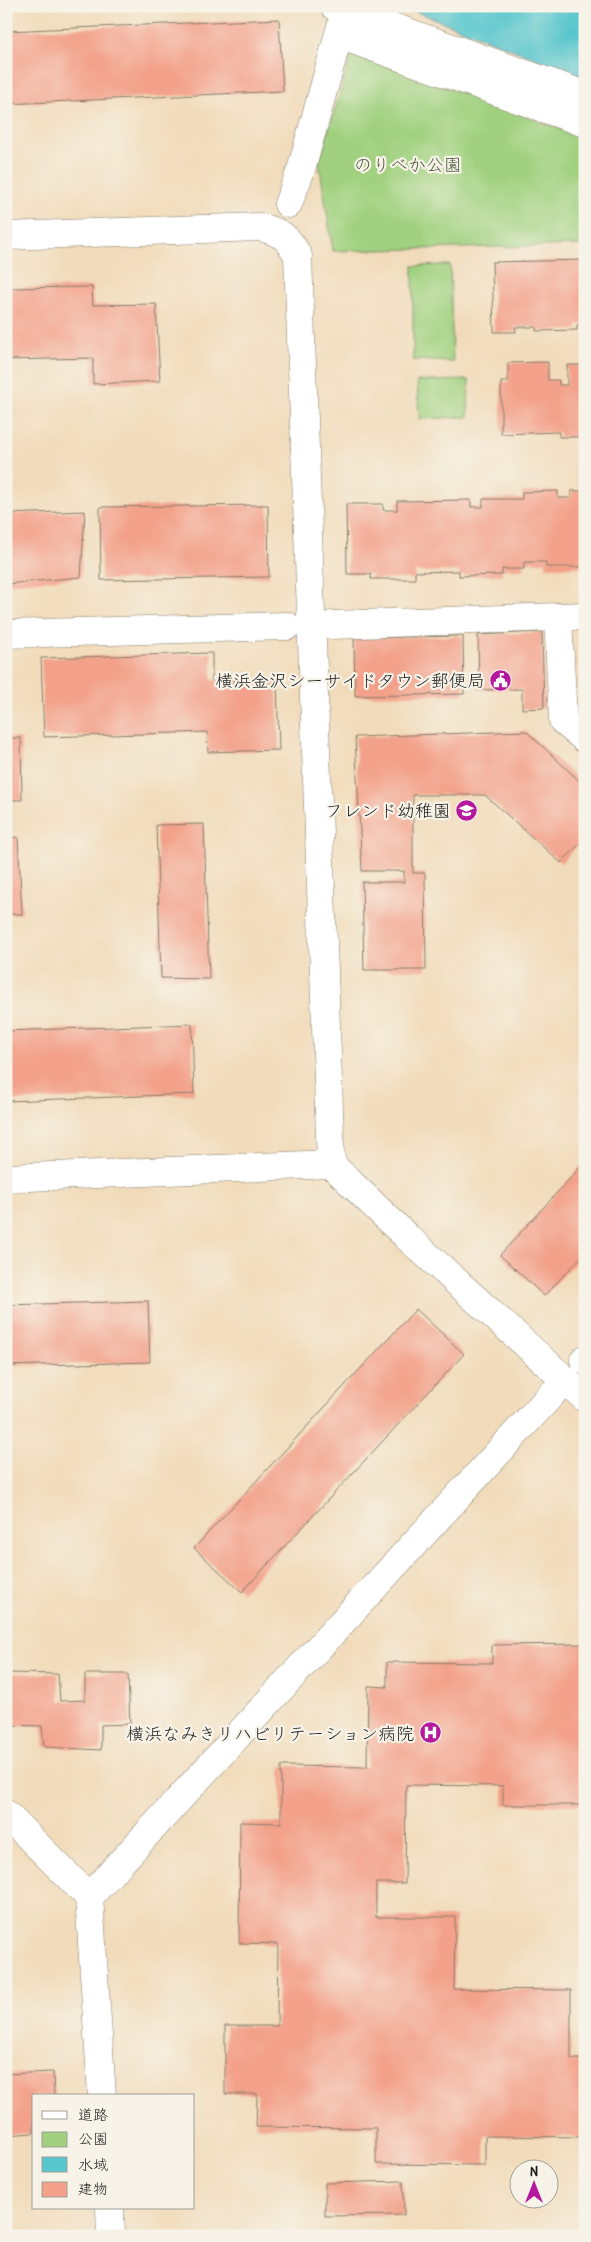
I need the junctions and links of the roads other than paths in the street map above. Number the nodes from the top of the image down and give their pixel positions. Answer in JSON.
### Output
{"nodes":[{"id":1,"x":341,"y":14,"type":"edge"},
{"id":2,"x":585,"y":95,"type":"edge"},
{"id":3,"x":585,"y":123,"type":"edge"},
{"id":4,"x":288,"y":204,"type":"dead end"},
{"id":5,"x":6,"y":236,"type":"edge"},
{"id":6,"x":572,"y":617,"type":"edge"},
{"id":7,"x":332,"y":625,"type":"dead end"},
{"id":8,"x":287,"y":626,"type":"dead end"},
{"id":9,"x":6,"y":634,"type":"edge"},
{"id":10,"x":585,"y":739,"type":"edge"},
{"id":11,"x":331,"y":1164,"type":"junction"},
{"id":12,"x":6,"y":1178,"type":"edge"},
{"id":13,"x":552,"y":1394,"type":"dead end"},
{"id":14,"x":585,"y":1398,"type":"edge"},
{"id":15,"x":6,"y":1814,"type":"edge"},
{"id":16,"x":89,"y":1897,"type":"junction"},
{"id":17,"x":102,"y":2094,"type":"edge"},
{"id":18,"x":110,"y":2210,"type":"edge"},
{"id":19,"x":111,"y":2236,"type":"edge"}],
"edges":[{"from":1,"to":2,"type":"street"},
{"from":1,"to":3,"type":"street"},
{"from":1,"to":4,"type":"street"},
{"from":5,"to":11,"type":"street"},
{"from":6,"to":7,"type":"street"},
{"from":6,"to":10,"type":"street"},
{"from":8,"to":9,"type":"street"},
{"from":11,"to":12,"type":"street"},
{"from":11,"to":14,"type":"street"},
{"from":13,"to":16,"type":"street"},
{"from":15,"to":16,"type":"street"},
{"from":16,"to":17,"type":"street"},
{"from":18,"to":19,"type":"street"}]}
